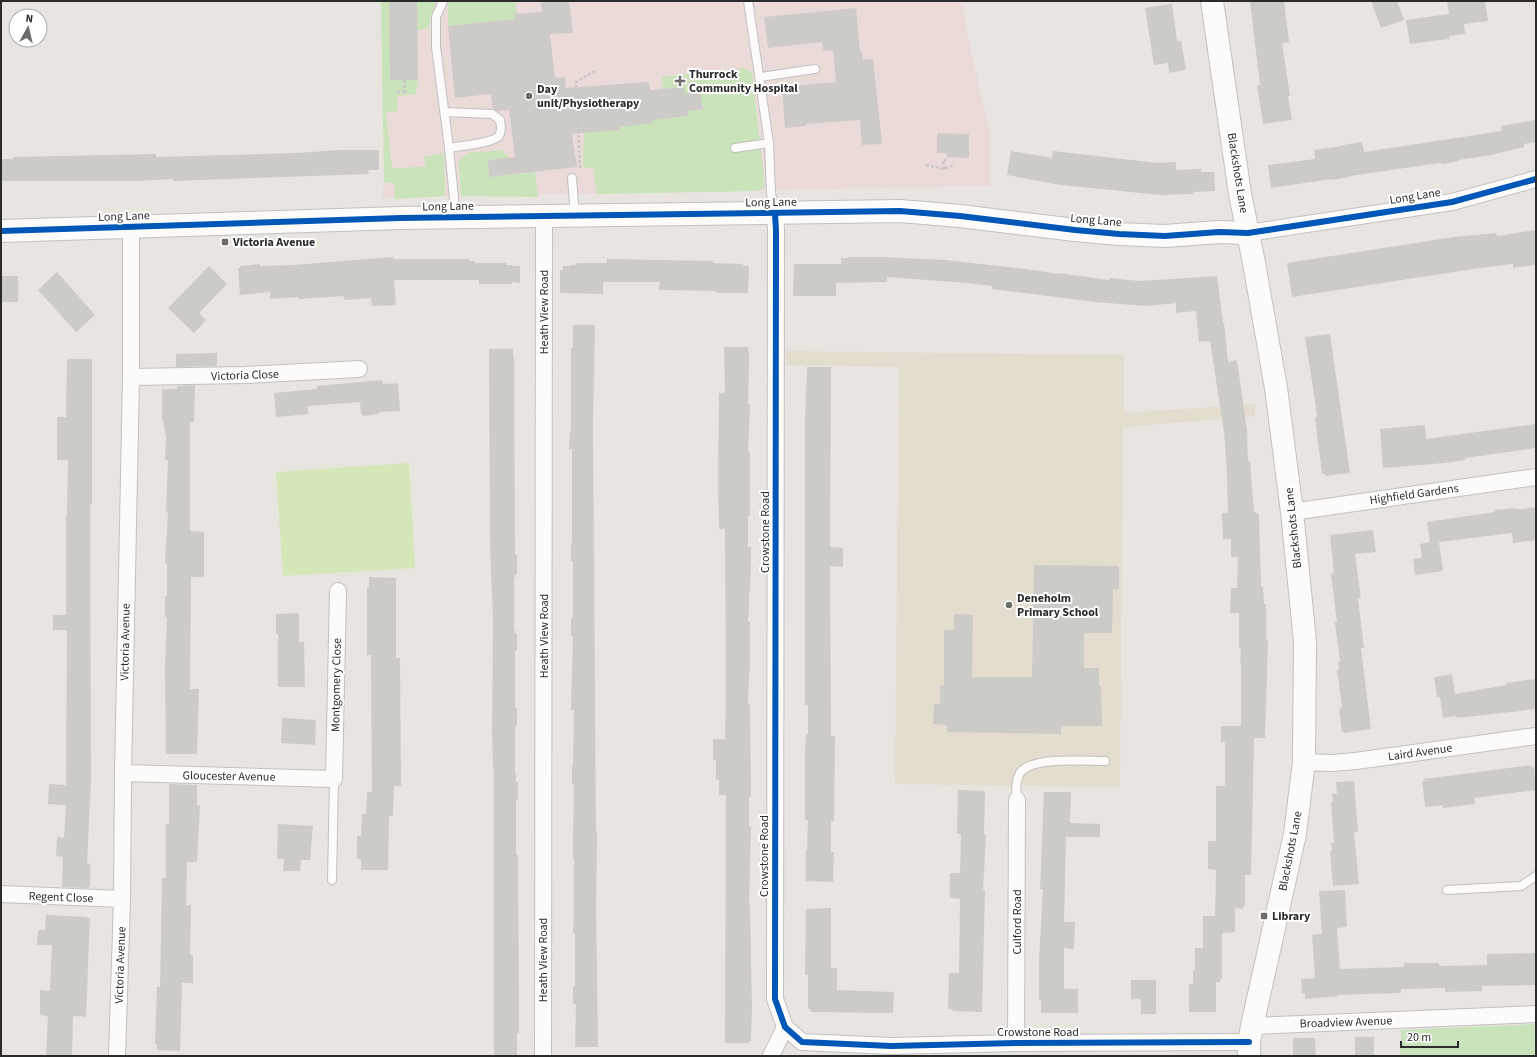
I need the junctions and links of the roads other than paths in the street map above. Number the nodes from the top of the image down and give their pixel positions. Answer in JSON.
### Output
{"nodes":[{"id":1,"x":443,"y":1,"type":"edge"},
{"id":2,"x":748,"y":1,"type":"edge"},
{"id":3,"x":1212,"y":1,"type":"edge"},
{"id":4,"x":815,"y":69,"type":"dead end"},
{"id":5,"x":760,"y":77,"type":"junction"},
{"id":6,"x":445,"y":112,"type":"junction"},
{"id":7,"x":769,"y":143,"type":"junction"},
{"id":8,"x":449,"y":148,"type":"junction"},
{"id":9,"x":735,"y":148,"type":"dead end"},
{"id":10,"x":572,"y":178,"type":"road end"},
{"id":11,"x":1536,"y":179,"type":"edge"},
{"id":12,"x":775,"y":213,"type":"junction"},
{"id":13,"x":575,"y":215,"type":"junction"},
{"id":14,"x":544,"y":216,"type":"junction"},
{"id":15,"x":454,"y":217,"type":"junction"},
{"id":16,"x":131,"y":227,"type":"junction"},
{"id":17,"x":1,"y":231,"type":"edge"},
{"id":18,"x":1248,"y":233,"type":"junction"},
{"id":19,"x":359,"y":369,"type":"dead end"},
{"id":20,"x":131,"y":377,"type":"junction"},
{"id":21,"x":1536,"y":477,"type":"edge"},
{"id":22,"x":1292,"y":512,"type":"junction"},
{"id":23,"x":338,"y":591,"type":"dead end"},
{"id":24,"x":1536,"y":736,"type":"edge"},
{"id":25,"x":1105,"y":761,"type":"dead end"},
{"id":26,"x":1304,"y":762,"type":"junction"},
{"id":27,"x":123,"y":774,"type":"junction"},
{"id":28,"x":334,"y":779,"type":"junction"},
{"id":29,"x":1017,"y":800,"type":"joint"},
{"id":30,"x":1536,"y":876,"type":"edge"},
{"id":31,"x":332,"y":880,"type":"dead end"},
{"id":32,"x":1446,"y":890,"type":"dead end"},
{"id":33,"x":1,"y":894,"type":"edge"},
{"id":34,"x":122,"y":899,"type":"junction"},
{"id":35,"x":1536,"y":1014,"type":"edge"},
{"id":36,"x":785,"y":1027,"type":"junction"},
{"id":37,"x":1250,"y":1041,"type":"edge"},
{"id":38,"x":1016,"y":1043,"type":"junction"},
{"id":39,"x":891,"y":1051,"type":"edge"},
{"id":40,"x":117,"y":1056,"type":"edge"},
{"id":41,"x":543,"y":1056,"type":"edge"},
{"id":42,"x":771,"y":1056,"type":"edge"}],
"edges":[{"from":1,"to":6,"type":"lane"},
{"from":2,"to":5,"type":"lane"},
{"from":3,"to":18,"type":"street","name":"Blackshots Lane"},
{"from":4,"to":5,"type":"lane"},
{"from":5,"to":7,"type":"lane"},
{"from":6,"to":8,"type":"lane"},
{"from":6,"to":8,"type":"lane"},
{"from":7,"to":9,"type":"lane"},
{"from":7,"to":12,"type":"lane"},
{"from":8,"to":15,"type":"lane"},
{"from":10,"to":13,"type":"lane"},
{"from":11,"to":18,"type":"street","name":"Long Lane"},
{"from":12,"to":13,"type":"street","name":"Long Lane"},
{"from":12,"to":18,"type":"street","name":"Long Lane"},
{"from":12,"to":36,"type":"street","name":"Crowstone Road"},
{"from":13,"to":14,"type":"street","name":"Long Lane"},
{"from":14,"to":15,"type":"street","name":"Long Lane"},
{"from":14,"to":41,"type":"street","name":"Heath View Road"},
{"from":15,"to":16,"type":"street","name":"Long Lane"},
{"from":16,"to":17,"type":"street","name":"Long Lane"},
{"from":16,"to":20,"type":"street","name":"Victoria Avenue"},
{"from":18,"to":22,"type":"street","name":"Blackshots Lane"},
{"from":19,"to":20,"type":"street","name":"Victoria Close"},
{"from":20,"to":27,"type":"street","name":"Victoria Avenue"},
{"from":21,"to":22,"type":"street","name":"Highfield Gardens"},
{"from":22,"to":26,"type":"street","name":"Blackshots Lane"},
{"from":23,"to":28,"type":"street","name":"Montgomery Close"},
{"from":24,"to":26,"type":"street","name":"Laird Avenue"},
{"from":25,"to":29,"type":"lane"},
{"from":26,"to":37,"type":"street","name":"Blackshots Lane"},
{"from":27,"to":28,"type":"street","name":"Gloucester Avenue"},
{"from":27,"to":34,"type":"street","name":"Victoria Avenue"},
{"from":28,"to":31,"type":"lane"},
{"from":29,"to":38,"type":"street","name":"Culford Road"},
{"from":30,"to":32,"type":"lane"},
{"from":33,"to":34,"type":"street","name":"Regent Close"},
{"from":34,"to":40,"type":"street","name":"Victoria Avenue"},
{"from":35,"to":37,"type":"street","name":"Broadview Avenue"},
{"from":36,"to":39,"type":"street","name":"Crowstone Road"},
{"from":36,"to":42,"type":"street"},
{"from":37,"to":38,"type":"street","name":"Crowstone Road"},
{"from":38,"to":39,"type":"street","name":"Crowstone Road"}]}
